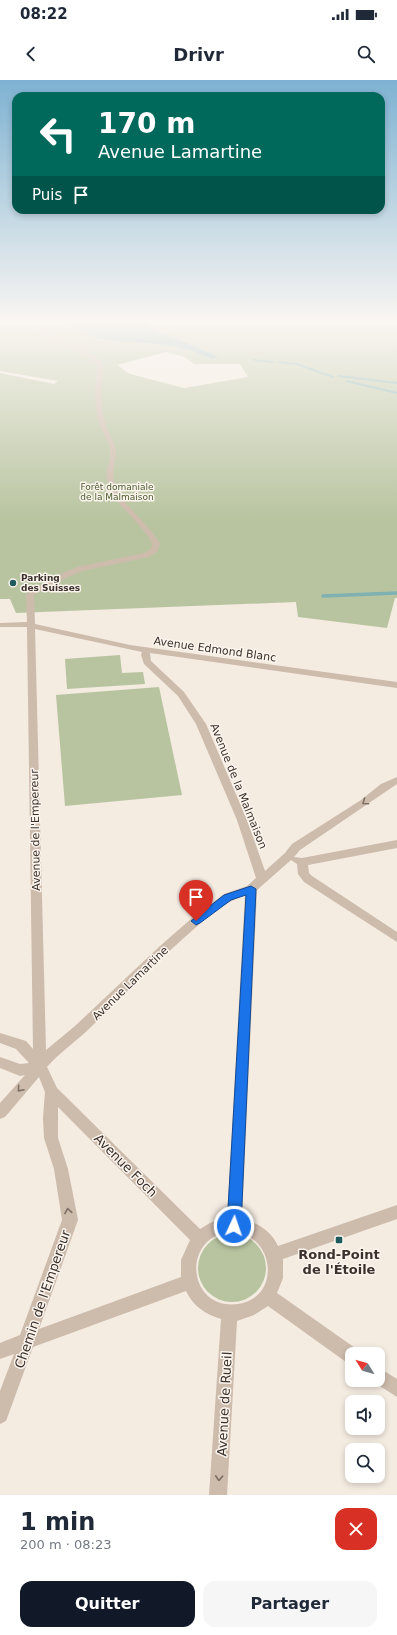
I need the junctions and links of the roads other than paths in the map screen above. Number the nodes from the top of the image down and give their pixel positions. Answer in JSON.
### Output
{"nodes":[{"id":1,"x":98,"y":388,"type":"edge"},
{"id":2,"x":0,"y":625,"type":"edge"},
{"id":3,"x":31,"y":625,"type":"junction"},
{"id":4,"x":147,"y":650,"type":"junction"},
{"id":5,"x":397,"y":685,"type":"edge"},
{"id":6,"x":397,"y":780,"type":"edge"},
{"id":7,"x":397,"y":844,"type":"edge"},
{"id":8,"x":289,"y":856,"type":"junction"},
{"id":9,"x":302,"y":862,"type":"junction"},
{"id":10,"x":262,"y":879,"type":"junction"},
{"id":11,"x":251,"y":889,"type":"junction"},
{"id":12,"x":397,"y":938,"type":"edge"},
{"id":13,"x":0,"y":1038,"type":"edge"},
{"id":14,"x":0,"y":1062,"type":"edge"},
{"id":15,"x":40,"y":1066,"type":"junction"},
{"id":16,"x":52,"y":1092,"type":"junction"},
{"id":17,"x":0,"y":1113,"type":"edge"},
{"id":18,"x":397,"y":1212,"type":"edge"},
{"id":19,"x":234,"y":1226,"type":"junction"},
{"id":20,"x":200,"y":1239,"type":"junction"},
{"id":21,"x":274,"y":1255,"type":"junction"},
{"id":22,"x":190,"y":1282,"type":"junction"},
{"id":23,"x":268,"y":1296,"type":"junction"},
{"id":24,"x":229,"y":1313,"type":"junction"},
{"id":25,"x":28,"y":1341,"type":"junction"},
{"id":26,"x":0,"y":1351,"type":"edge"},
{"id":27,"x":345,"y":1351,"type":"edge"},
{"id":28,"x":385,"y":1380,"type":"edge"},
{"id":29,"x":397,"y":1389,"type":"edge"},
{"id":30,"x":0,"y":1415,"type":"edge"},
{"id":31,"x":218,"y":1495,"type":"edge"}],
"edges":[{"from":1,"to":3,"type":"street","name":"Avenue de l'Empereur"},
{"from":2,"to":3,"type":"street","name":"Avenue Edmond Blanc"},
{"from":3,"to":4,"type":"street","name":"Avenue Edmond Blanc"},
{"from":3,"to":15,"type":"street","name":"Avenue de l'Empereur"},
{"from":4,"to":5,"type":"street","name":"Avenue Edmond Blanc"},
{"from":4,"to":10,"type":"street","name":"Avenue de la Malmaison"},
{"from":6,"to":8,"type":"street","name":"Avenue Lamartine","one_way":true},
{"from":7,"to":9,"type":"street"},
{"from":8,"to":9,"type":"street"},
{"from":8,"to":10,"type":"street","name":"Avenue Lamartine"},
{"from":9,"to":12,"type":"street"},
{"from":10,"to":11,"type":"street","name":"Avenue Lamartine"},
{"from":11,"to":15,"type":"street","name":"Avenue Lamartine"},
{"from":11,"to":19,"type":"street"},
{"from":13,"to":15,"type":"street"},
{"from":14,"to":15,"type":"street"},
{"from":15,"to":16,"type":"street","name":"Chemin de l'Empereur"},
{"from":15,"to":17,"type":"street","name":"Avenue Lamartine","one_way":true},
{"from":16,"to":20,"type":"street","name":"Avenue Foch"},
{"from":25,"to":16,"type":"street","name":"Chemin de l'Empereur","one_way":true},
{"from":18,"to":21,"type":"street"},
{"from":19,"to":20,"type":"street"},
{"from":19,"to":21,"type":"street"},
{"from":20,"to":22,"type":"street"},
{"from":21,"to":23,"type":"street"},
{"from":22,"to":24,"type":"street"},
{"from":22,"to":25,"type":"street"},
{"from":23,"to":24,"type":"street"},
{"from":23,"to":27,"type":"street"},
{"from":24,"to":31,"type":"street","name":"Avenue de Rueil","one_way":true},
{"from":25,"to":26,"type":"street"},
{"from":25,"to":30,"type":"street","name":"Chemin de l'Empereur"},
{"from":28,"to":29,"type":"street"}]}
